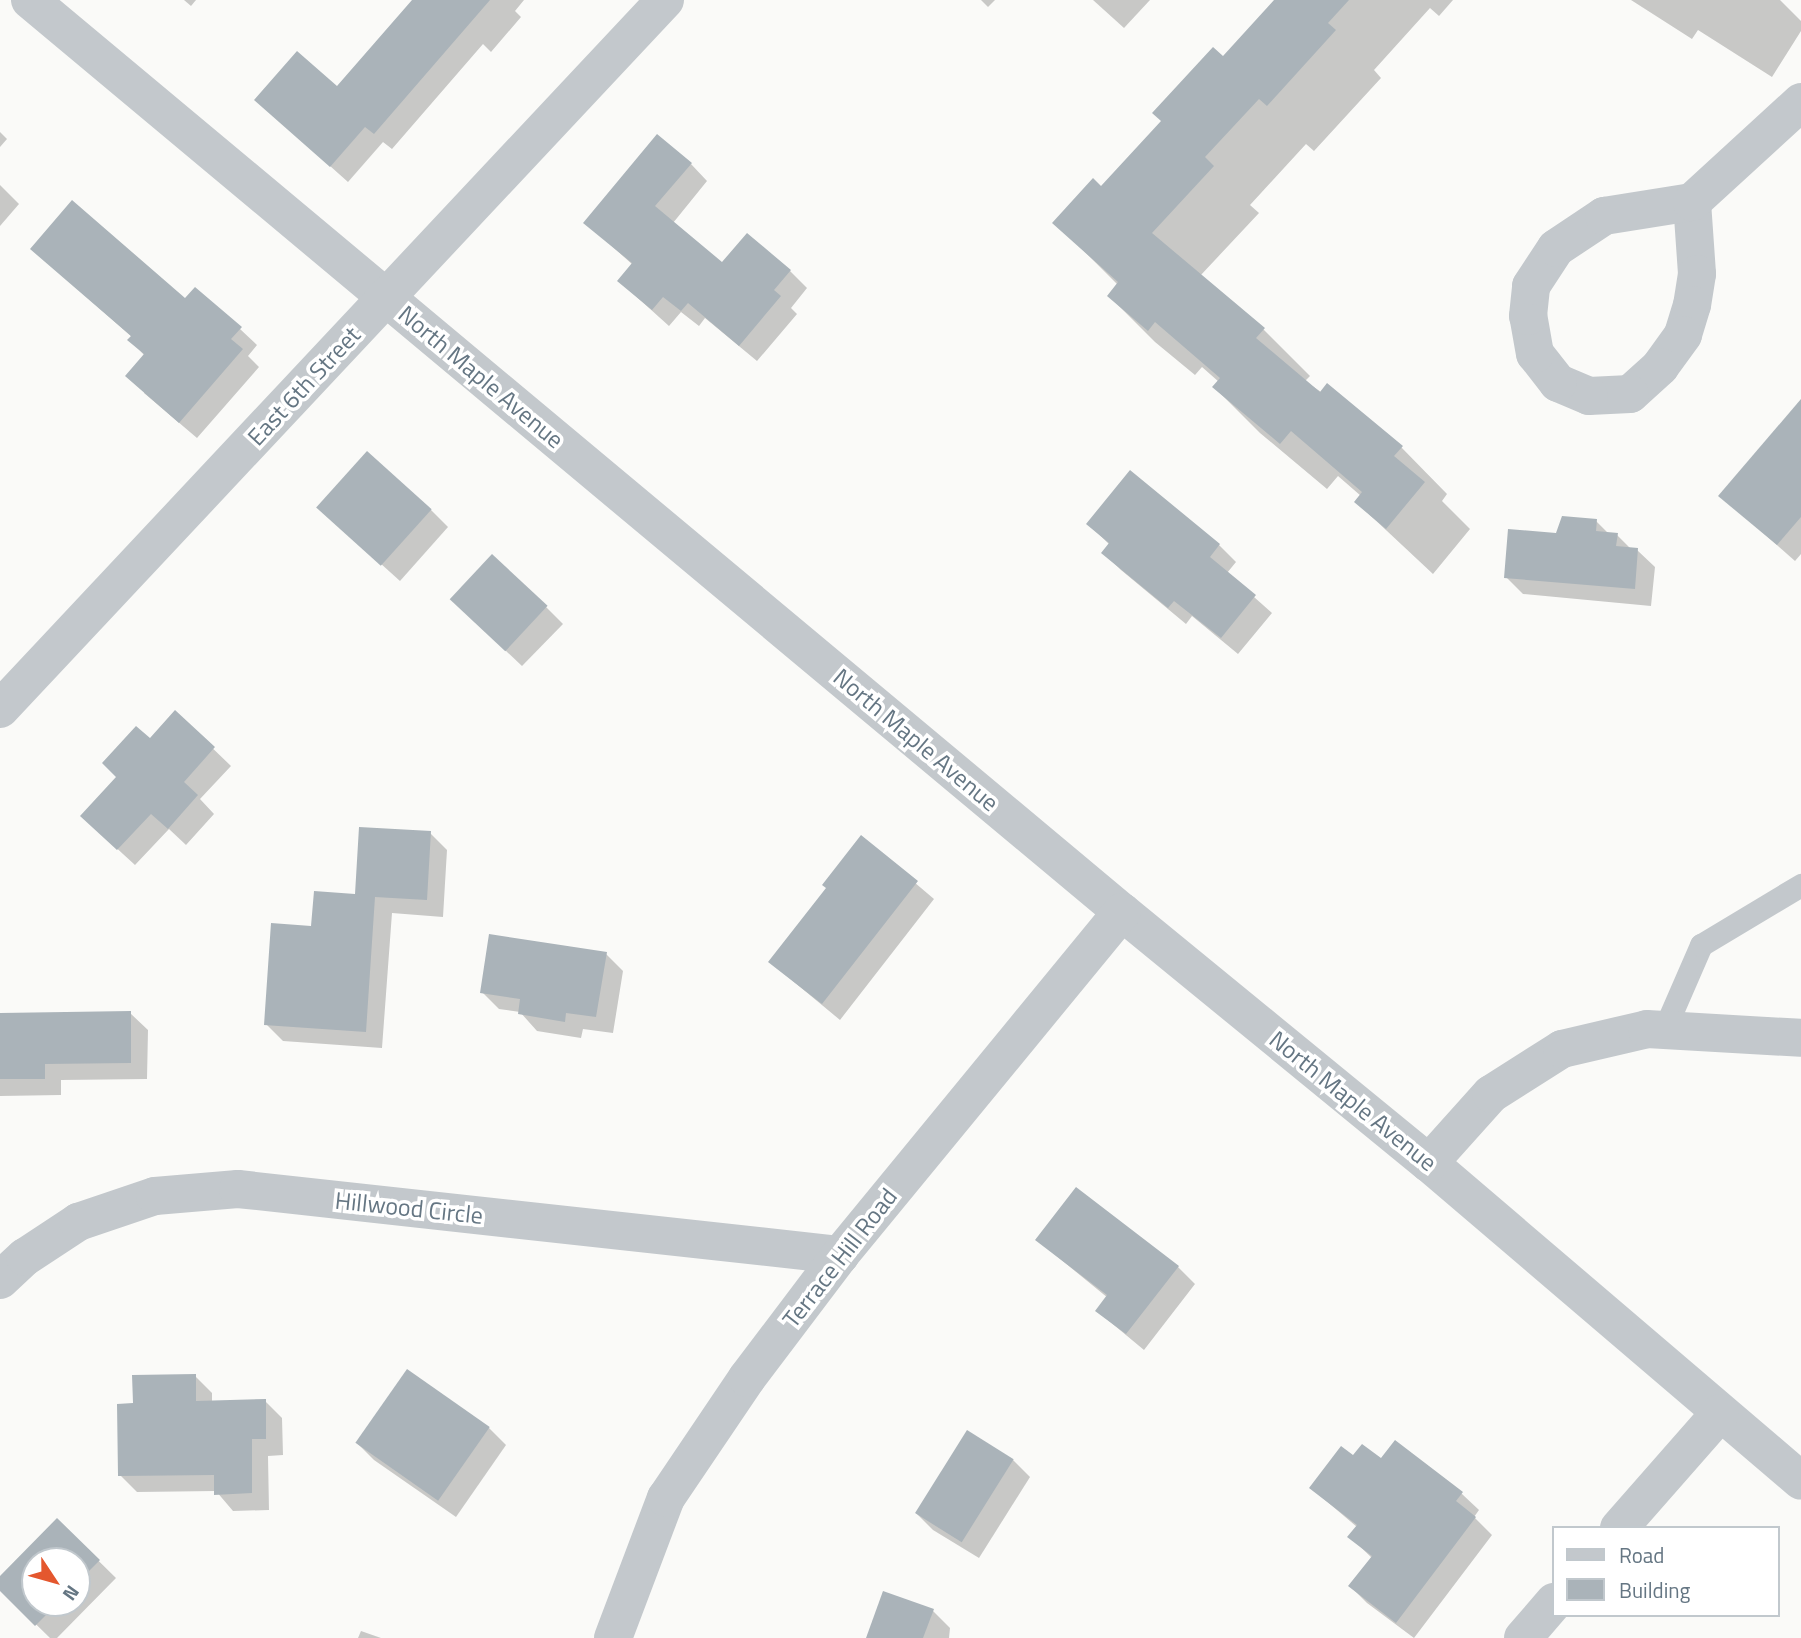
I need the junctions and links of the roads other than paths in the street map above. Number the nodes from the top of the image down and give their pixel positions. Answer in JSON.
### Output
{"nodes":[{"id":1,"x":30,"y":0,"type":"edge"},
{"id":2,"x":665,"y":0,"type":"edge"},
{"id":3,"x":1801,"y":102,"type":"edge"},
{"id":4,"x":1692,"y":202,"type":"junction"},
{"id":5,"x":387,"y":298,"type":"junction"},
{"id":6,"x":0,"y":709,"type":"edge"},
{"id":7,"x":1801,"y":885,"type":"edge"},
{"id":8,"x":1122,"y":912,"type":"junction"},
{"id":9,"x":1664,"y":1030,"type":"junction"},
{"id":10,"x":1801,"y":1038,"type":"edge"},
{"id":11,"x":1429,"y":1163,"type":"junction"},
{"id":12,"x":840,"y":1255,"type":"junction"},
{"id":13,"x":0,"y":1280,"type":"edge"},
{"id":14,"x":1720,"y":1413,"type":"junction"},
{"id":15,"x":1801,"y":1481,"type":"edge"},
{"id":16,"x":1621,"y":1526,"type":"edge"},
{"id":17,"x":1552,"y":1604,"type":"edge"},
{"id":18,"x":613,"y":1638,"type":"edge"},
{"id":19,"x":1523,"y":1638,"type":"edge"}],
"edges":[{"from":1,"to":5,"type":"street","name":"North Maple Avenue"},
{"from":2,"to":5,"type":"street","name":"East 6th Street"},
{"from":3,"to":4,"type":"street"},
{"from":4,"to":4,"type":"street"},
{"from":5,"to":6,"type":"street","name":"East 6th Street"},
{"from":5,"to":8,"type":"street","name":"North Maple Avenue"},
{"from":7,"to":9,"type":"lane"},
{"from":8,"to":11,"type":"street","name":"North Maple Avenue"},
{"from":8,"to":12,"type":"street","name":"Terrace Hill Road"},
{"from":9,"to":10,"type":"street"},
{"from":9,"to":11,"type":"street"},
{"from":11,"to":14,"type":"street","name":"North Maple Avenue"},
{"from":12,"to":13,"type":"street","name":"Hillwood Circle"},
{"from":12,"to":18,"type":"street","name":"Terrace Hill Road"},
{"from":14,"to":15,"type":"street","name":"North Maple Avenue"},
{"from":14,"to":16,"type":"street"},
{"from":17,"to":19,"type":"street"}]}
